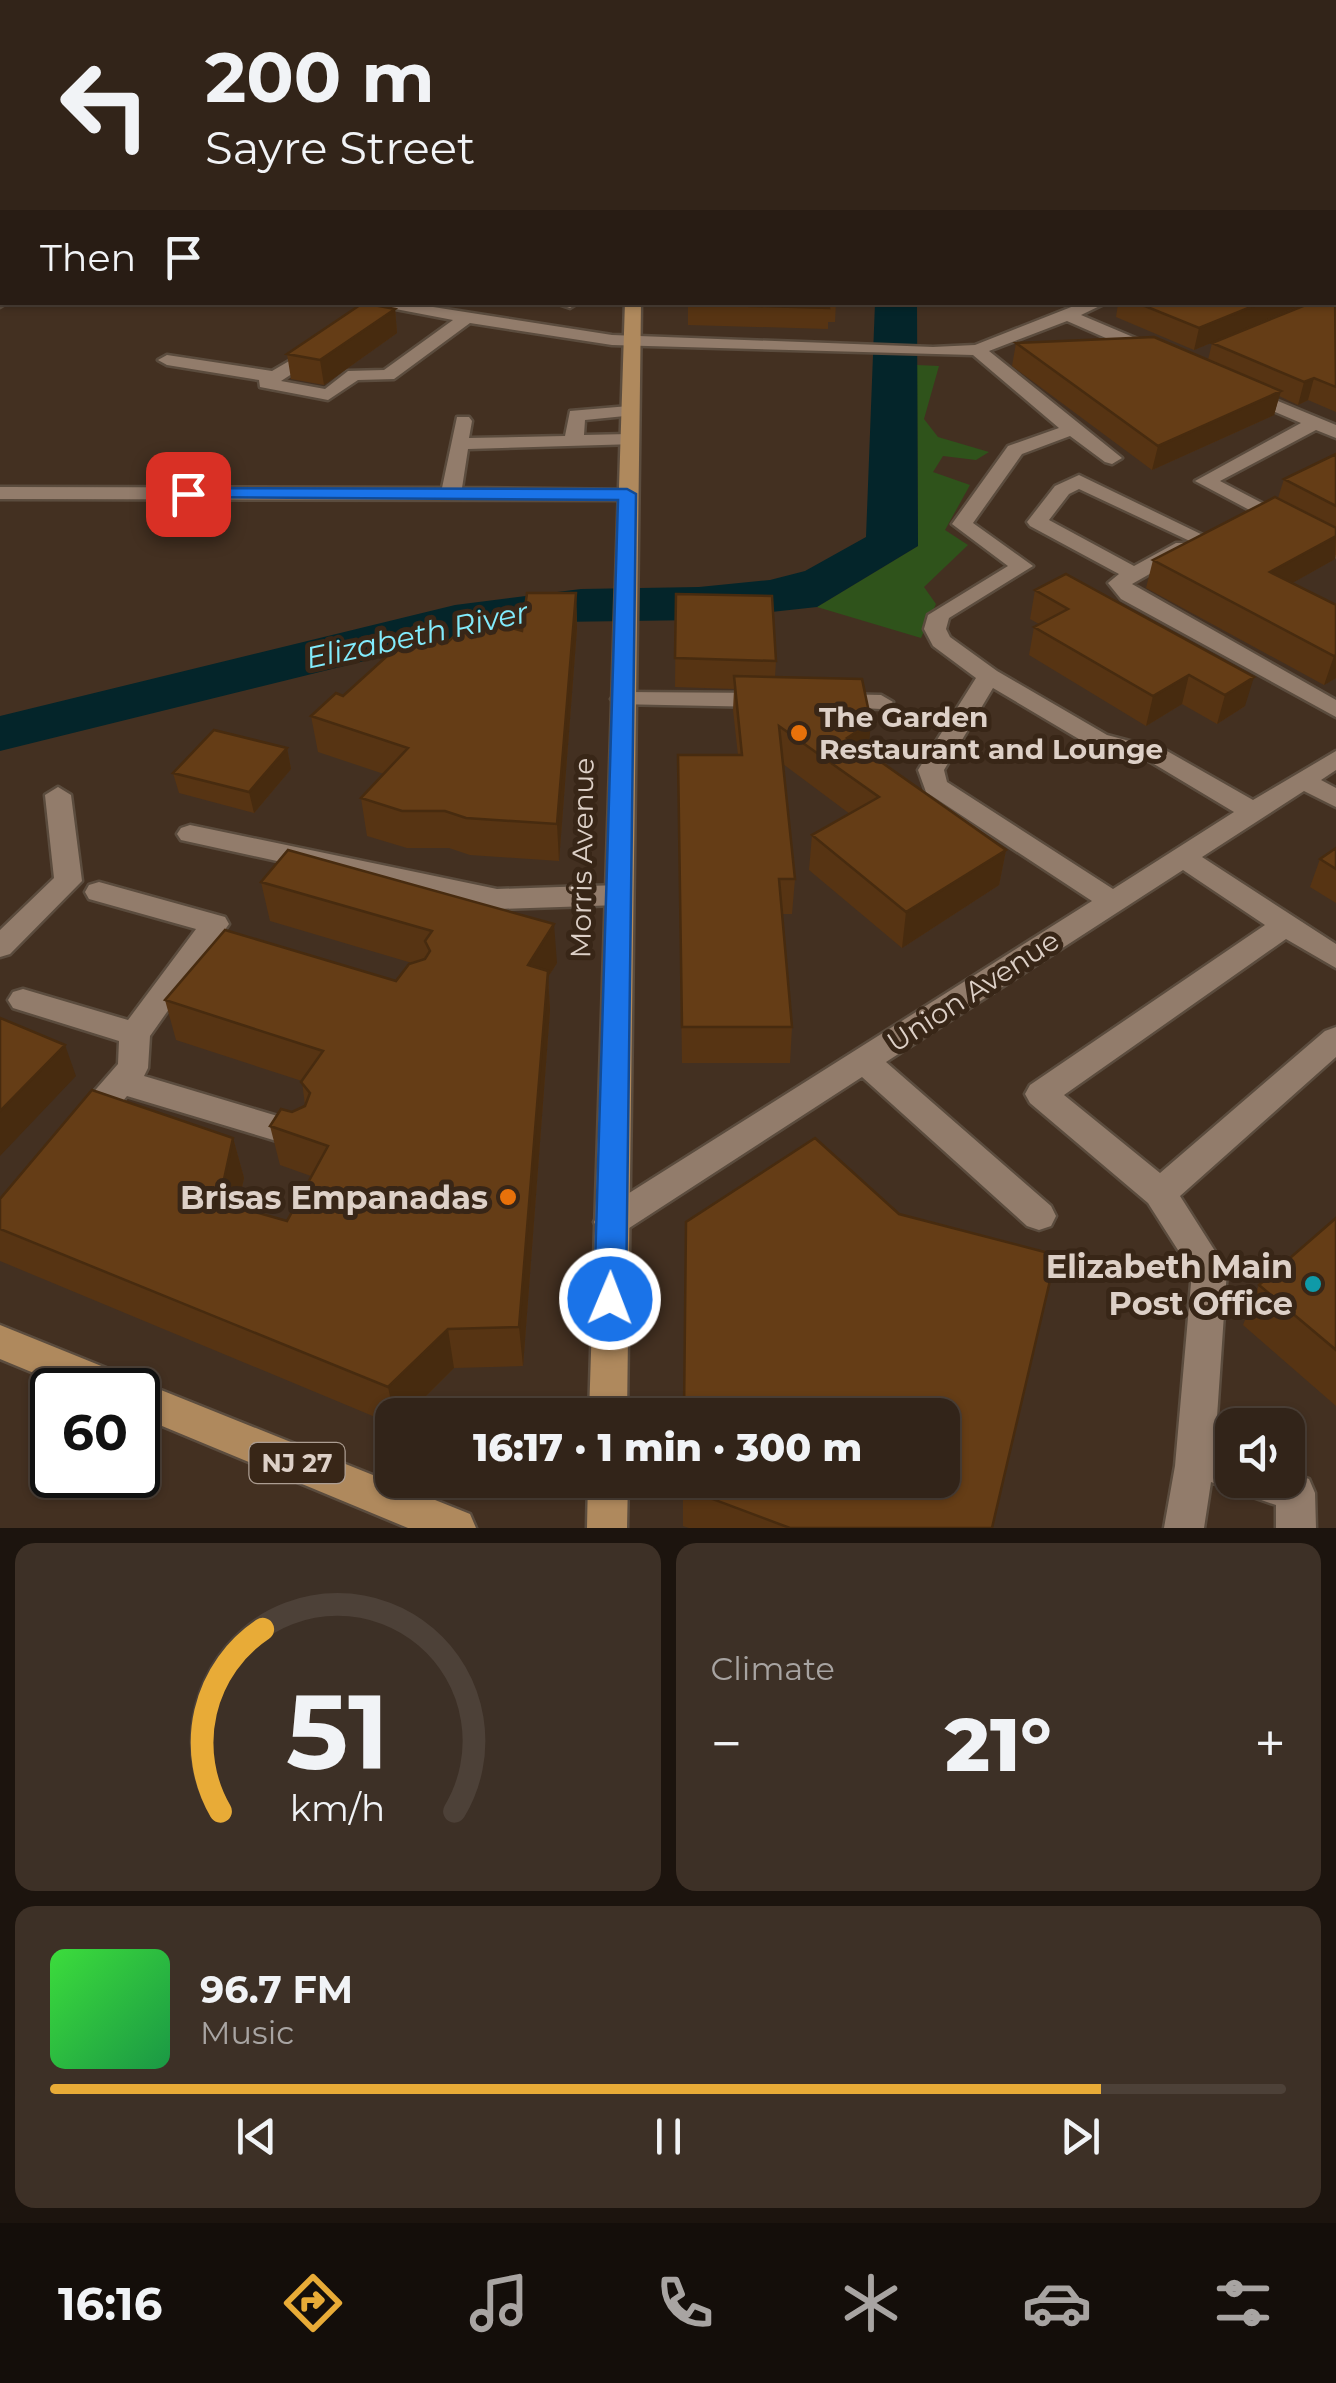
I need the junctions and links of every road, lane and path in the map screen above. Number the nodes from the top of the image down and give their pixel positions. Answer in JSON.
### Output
{"nodes":[{"id":1,"x":497,"y":305,"type":"edge"},
{"id":2,"x":634,"y":305,"type":"edge"},
{"id":3,"x":371,"y":308,"type":"edge"},
{"id":4,"x":1067,"y":310,"type":"edge"},
{"id":5,"x":472,"y":320,"type":"junction"},
{"id":6,"x":331,"y":339,"type":"edge"},
{"id":7,"x":631,"y":341,"type":"junction"},
{"id":8,"x":1141,"y":347,"type":"junction"},
{"id":9,"x":977,"y":350,"type":"junction"},
{"id":10,"x":1111,"y":351,"type":"edge"},
{"id":11,"x":1024,"y":353,"type":"edge"},
{"id":12,"x":1168,"y":359,"type":"edge"},
{"id":13,"x":167,"y":360,"type":"dead end"},
{"id":14,"x":275,"y":377,"type":"junction"},
{"id":15,"x":1232,"y":387,"type":"edge"},
{"id":16,"x":629,"y":411,"type":"junction"},
{"id":17,"x":463,"y":421,"type":"dead end"},
{"id":18,"x":1316,"y":423,"type":"junction"},
{"id":19,"x":1073,"y":429,"type":"junction"},
{"id":20,"x":1336,"y":432,"type":"edge"},
{"id":21,"x":629,"y":440,"type":"junction"},
{"id":22,"x":574,"y":441,"type":"junction"},
{"id":23,"x":460,"y":444,"type":"junction"},
{"id":24,"x":1112,"y":458,"type":"dead end"},
{"id":25,"x":0,"y":493,"type":"edge"},
{"id":26,"x":451,"y":494,"type":"junction"},
{"id":27,"x":627,"y":494,"type":"junction"},
{"id":28,"x":1336,"y":550,"type":"edge"},
{"id":29,"x":1132,"y":573,"type":"junction"},
{"id":30,"x":990,"y":676,"type":"junction"},
{"id":31,"x":623,"y":699,"type":"junction"},
{"id":32,"x":881,"y":702,"type":"dead end"},
{"id":33,"x":1336,"y":710,"type":"edge"},
{"id":34,"x":1336,"y":759,"type":"edge"},
{"id":35,"x":1303,"y":780,"type":"junction"},
{"id":36,"x":58,"y":794,"type":"dead end"},
{"id":37,"x":1336,"y":800,"type":"edge"},
{"id":38,"x":1252,"y":812,"type":"junction"},
{"id":39,"x":190,"y":834,"type":"dead end"},
{"id":40,"x":1183,"y":856,"type":"junction"},
{"id":41,"x":99,"y":892,"type":"dead end"},
{"id":42,"x":619,"y":895,"type":"junction"},
{"id":43,"x":1113,"y":902,"type":"junction"},
{"id":44,"x":1284,"y":926,"type":"junction"},
{"id":45,"x":209,"y":932,"type":"junction"},
{"id":46,"x":246,"y":942,"type":"edge"},
{"id":47,"x":0,"y":947,"type":"edge"},
{"id":48,"x":1336,"y":958,"type":"edge"},
{"id":49,"x":23,"y":1000,"type":"dead end"},
{"id":50,"x":135,"y":1034,"type":"junction"},
{"id":51,"x":1336,"y":1039,"type":"edge"},
{"id":52,"x":864,"y":1060,"type":"junction"},
{"id":53,"x":127,"y":1075,"type":"junction"},
{"id":54,"x":300,"y":1135,"type":"edge"},
{"id":55,"x":73,"y":1138,"type":"edge"},
{"id":56,"x":1160,"y":1193,"type":"junction"},
{"id":57,"x":1039,"y":1216,"type":"dead end"},
{"id":58,"x":611,"y":1222,"type":"junction"},
{"id":59,"x":0,"y":1342,"type":"edge"},
{"id":60,"x":64,"y":1368,"type":"edge"},
{"id":61,"x":608,"y":1398,"type":"edge"},
{"id":62,"x":160,"y":1407,"type":"edge"},
{"id":63,"x":1194,"y":1457,"type":"junction"},
{"id":64,"x":1215,"y":1465,"type":"edge"},
{"id":65,"x":608,"y":1498,"type":"edge"},
{"id":66,"x":1295,"y":1498,"type":"edge"},
{"id":67,"x":456,"y":1528,"type":"edge"},
{"id":68,"x":607,"y":1528,"type":"edge"},
{"id":69,"x":1184,"y":1528,"type":"edge"},
{"id":70,"x":1296,"y":1528,"type":"edge"}],
"edges":[{"from":1,"to":5,"type":"street"},
{"from":2,"to":7,"type":"main road","name":"Morris Avenue"},
{"from":3,"to":5,"type":"street"},
{"from":4,"to":8,"type":"street"},
{"from":4,"to":9,"type":"street"},
{"from":5,"to":7,"type":"street"},
{"from":5,"to":14,"type":"street"},
{"from":6,"to":14,"type":"street"},
{"from":7,"to":9,"type":"street"},
{"from":7,"to":16,"type":"main road","name":"Morris Avenue"},
{"from":8,"to":10,"type":"street"},
{"from":8,"to":12,"type":"street"},
{"from":9,"to":11,"type":"street"},
{"from":9,"to":19,"type":"street"},
{"from":13,"to":14,"type":"street"},
{"from":15,"to":18,"type":"street"},
{"from":16,"to":21,"type":"main road","name":"Morris Avenue"},
{"from":16,"to":22,"type":"street"},
{"from":17,"to":23,"type":"street"},
{"from":18,"to":20,"type":"street"},
{"from":18,"to":28,"type":"street"},
{"from":19,"to":24,"type":"street"},
{"from":19,"to":30,"type":"street"},
{"from":21,"to":22,"type":"street"},
{"from":21,"to":27,"type":"main road","name":"Morris Avenue"},
{"from":22,"to":23,"type":"street"},
{"from":23,"to":26,"type":"street"},
{"from":25,"to":26,"type":"street"},
{"from":26,"to":27,"type":"street"},
{"from":27,"to":31,"type":"main road","name":"Morris Avenue"},
{"from":29,"to":29,"type":"street"},
{"from":29,"to":33,"type":"street"},
{"from":30,"to":38,"type":"street"},
{"from":30,"to":43,"type":"street"},
{"from":31,"to":32,"type":"street"},
{"from":31,"to":42,"type":"main road","name":"Morris Avenue"},
{"from":34,"to":35,"type":"street","name":"Union Avenue"},
{"from":35,"to":37,"type":"street"},
{"from":35,"to":38,"type":"street","name":"Union Avenue"},
{"from":36,"to":47,"type":"street"},
{"from":38,"to":40,"type":"street","name":"Union Avenue"},
{"from":39,"to":42,"type":"street"},
{"from":40,"to":43,"type":"street","name":"Union Avenue"},
{"from":40,"to":44,"type":"street"},
{"from":41,"to":45,"type":"street"},
{"from":42,"to":58,"type":"main road","name":"Morris Avenue"},
{"from":43,"to":52,"type":"street","name":"Union Avenue"},
{"from":44,"to":48,"type":"street"},
{"from":44,"to":56,"type":"street"},
{"from":45,"to":46,"type":"street"},
{"from":45,"to":50,"type":"street"},
{"from":49,"to":50,"type":"street"},
{"from":50,"to":53,"type":"street"},
{"from":51,"to":56,"type":"street"},
{"from":52,"to":57,"type":"street"},
{"from":52,"to":58,"type":"street","name":"Union Avenue"},
{"from":53,"to":54,"type":"street"},
{"from":53,"to":55,"type":"street"},
{"from":56,"to":63,"type":"street"},
{"from":58,"to":61,"type":"main road","name":"Morris Avenue"},
{"from":59,"to":60,"type":"main road"},
{"from":62,"to":67,"type":"main road","number":"NJ 27"},
{"from":63,"to":64,"type":"street"},
{"from":63,"to":69,"type":"street"},
{"from":65,"to":68,"type":"main road"},
{"from":66,"to":70,"type":"street"}]}
